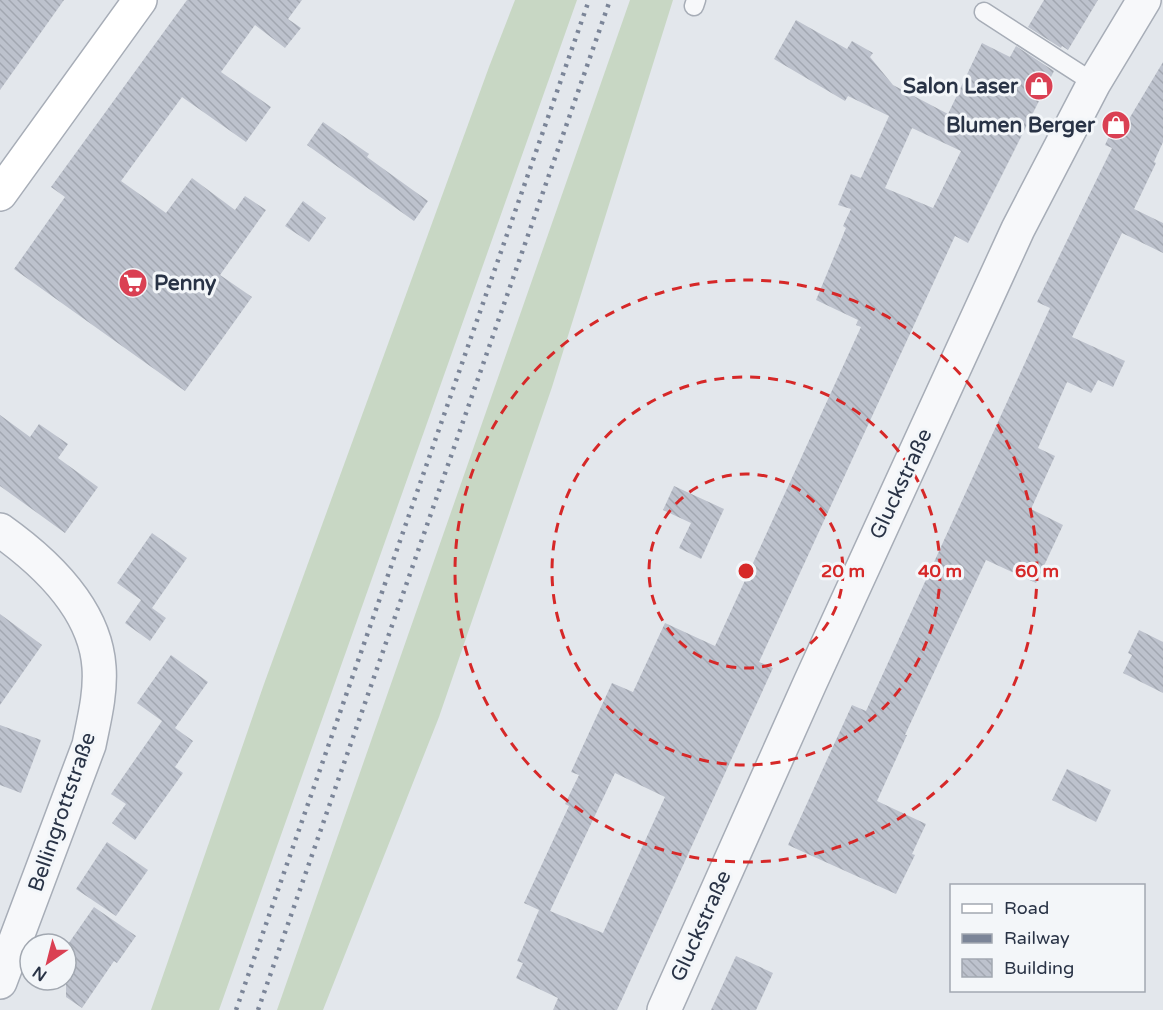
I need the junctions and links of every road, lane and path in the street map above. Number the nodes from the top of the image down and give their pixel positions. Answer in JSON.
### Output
{"nodes":[{"id":1,"x":140,"y":0,"type":"edge"},
{"id":2,"x":1144,"y":0,"type":"edge"},
{"id":3,"x":984,"y":12,"type":"dead end"},
{"id":4,"x":1094,"y":83,"type":"junction"},
{"id":5,"x":0,"y":195,"type":"edge"},
{"id":6,"x":0,"y":530,"type":"edge"},
{"id":7,"x":0,"y":982,"type":"edge"},
{"id":8,"x":663,"y":1010,"type":"edge"}],
"edges":[{"from":1,"to":5,"type":"street"},
{"from":2,"to":4,"type":"street","name":"Gluckstraße"},
{"from":3,"to":4,"type":"lane"},
{"from":4,"to":8,"type":"street","name":"Gluckstraße"},
{"from":6,"to":7,"type":"street","name":"Bellingrottstraße"}]}
